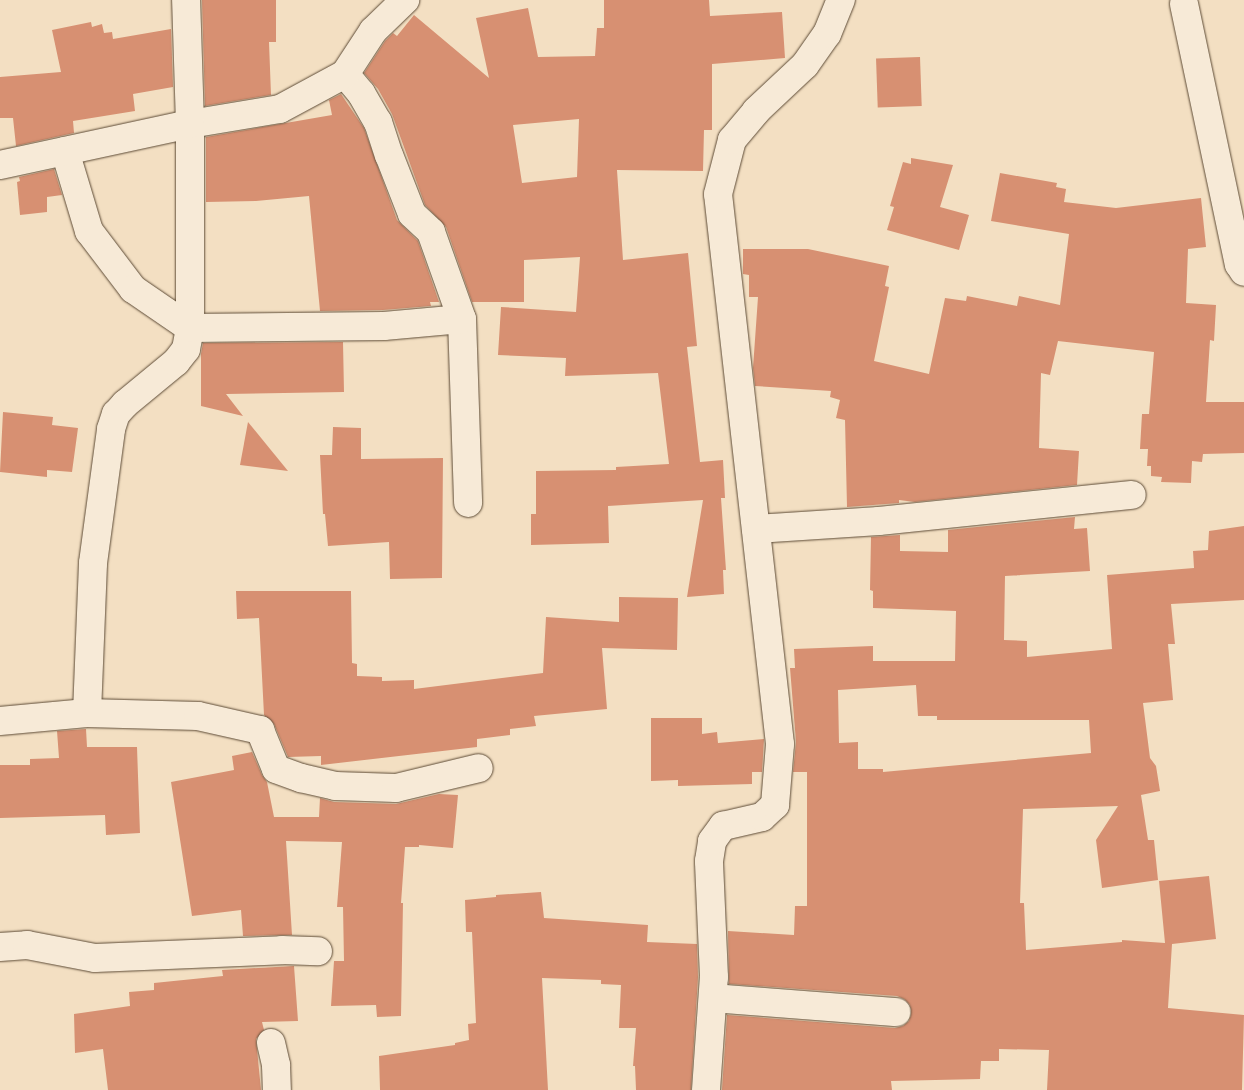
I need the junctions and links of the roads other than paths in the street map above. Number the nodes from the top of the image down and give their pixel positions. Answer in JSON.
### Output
{"nodes":[{"id":1,"x":186,"y":0,"type":"edge"},
{"id":2,"x":405,"y":0,"type":"edge"},
{"id":3,"x":841,"y":0,"type":"edge"},
{"id":4,"x":1188,"y":1,"type":"edge"},
{"id":5,"x":345,"y":74,"type":"junction"},
{"id":6,"x":190,"y":124,"type":"junction"},
{"id":7,"x":64,"y":151,"type":"junction"},
{"id":8,"x":0,"y":165,"type":"edge"},
{"id":9,"x":1244,"y":272,"type":"edge"},
{"id":10,"x":462,"y":319,"type":"junction"},
{"id":11,"x":190,"y":328,"type":"junction"},
{"id":12,"x":1132,"y":496,"type":"dead end"},
{"id":13,"x":468,"y":503,"type":"dead end"},
{"id":14,"x":756,"y":528,"type":"junction"},
{"id":15,"x":86,"y":713,"type":"junction"},
{"id":16,"x":0,"y":721,"type":"edge"},
{"id":17,"x":479,"y":768,"type":"dead end"},
{"id":18,"x":0,"y":947,"type":"edge"},
{"id":19,"x":318,"y":952,"type":"dead end"},
{"id":20,"x":713,"y":998,"type":"junction"},
{"id":21,"x":896,"y":1012,"type":"dead end"},
{"id":22,"x":271,"y":1043,"type":"dead end"},
{"id":23,"x":277,"y":1090,"type":"edge"},
{"id":24,"x":706,"y":1090,"type":"edge"}],
"edges":[{"from":1,"to":6,"type":"street"},
{"from":2,"to":5,"type":"street"},
{"from":3,"to":14,"type":"street"},
{"from":4,"to":9,"type":"street"},
{"from":5,"to":6,"type":"street"},
{"from":5,"to":10,"type":"street"},
{"from":6,"to":7,"type":"street"},
{"from":6,"to":11,"type":"street"},
{"from":7,"to":8,"type":"street"},
{"from":7,"to":11,"type":"street"},
{"from":10,"to":11,"type":"street"},
{"from":10,"to":13,"type":"street"},
{"from":11,"to":15,"type":"street"},
{"from":12,"to":14,"type":"street"},
{"from":14,"to":20,"type":"street"},
{"from":15,"to":16,"type":"street"},
{"from":15,"to":17,"type":"street"},
{"from":18,"to":19,"type":"street"},
{"from":20,"to":21,"type":"street"},
{"from":20,"to":24,"type":"street"},
{"from":22,"to":23,"type":"street"}]}
